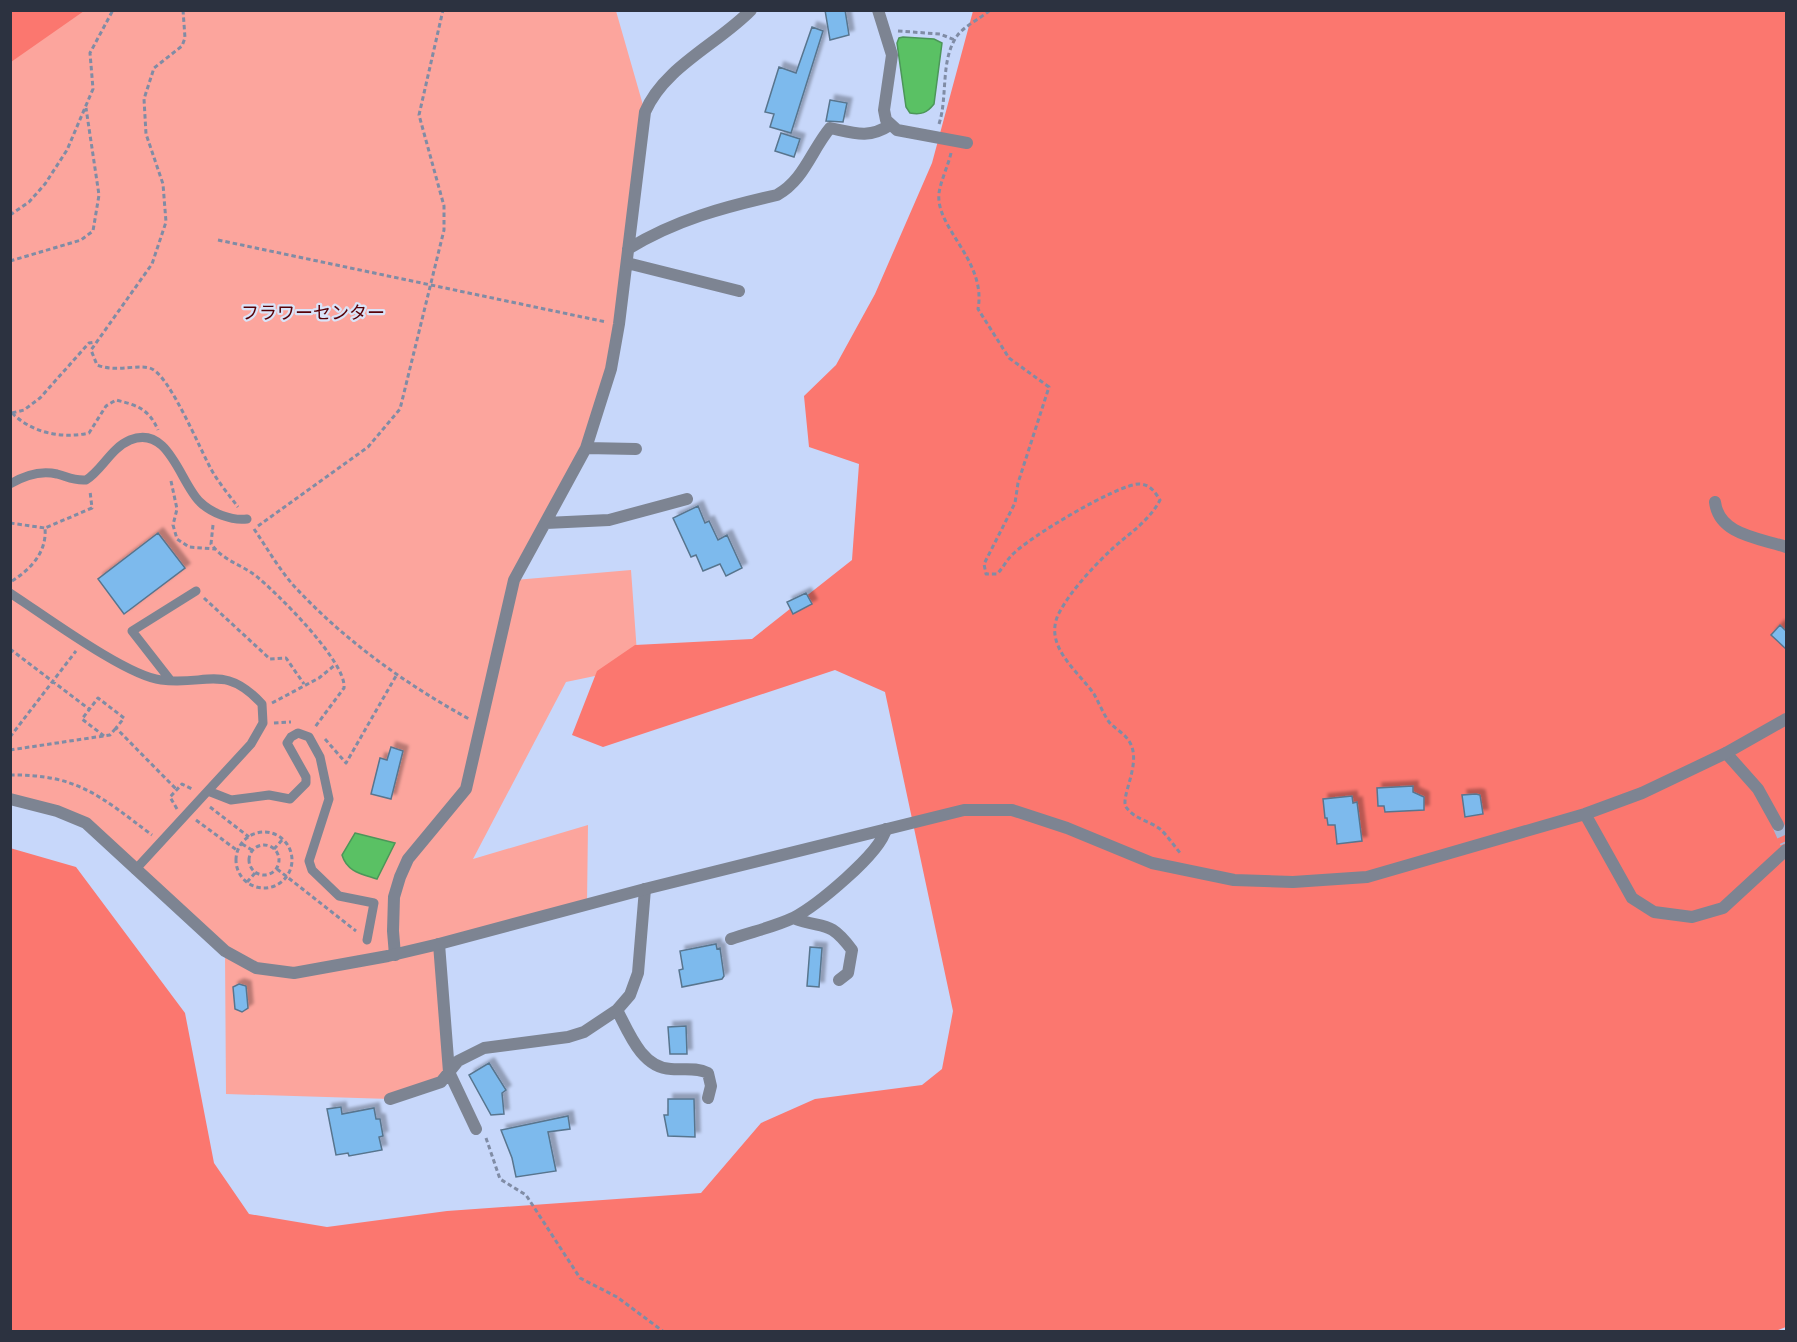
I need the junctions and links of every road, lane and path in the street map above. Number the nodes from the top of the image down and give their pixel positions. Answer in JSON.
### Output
{"nodes":[{"id":1,"x":113,"y":10,"type":"edge"},
{"id":2,"x":183,"y":10,"type":"edge"},
{"id":3,"x":443,"y":10,"type":"edge"},
{"id":4,"x":736,"y":10,"type":"edge"},
{"id":5,"x":751,"y":10,"type":"edge"},
{"id":6,"x":878,"y":10,"type":"edge"},
{"id":7,"x":990,"y":10,"type":"edge"},
{"id":8,"x":739,"y":24,"type":"junction"},
{"id":9,"x":885,"y":30,"type":"junction"},
{"id":10,"x":955,"y":40,"type":"junction"},
{"id":11,"x":86,"y":106,"type":"junction"},
{"id":12,"x":890,"y":125,"type":"junction"},
{"id":13,"x":934,"y":137,"type":"junction"},
{"id":14,"x":950,"y":140,"type":"junction"},
{"id":15,"x":967,"y":143,"type":"dead end"},
{"id":16,"x":10,"y":215,"type":"edge"},
{"id":17,"x":218,"y":240,"type":"dead end"},
{"id":18,"x":628,"y":249,"type":"junction"},
{"id":19,"x":10,"y":261,"type":"edge"},
{"id":20,"x":627,"y":263,"type":"junction"},
{"id":21,"x":430,"y":286,"type":"junction"},
{"id":22,"x":739,"y":291,"type":"dead end"},
{"id":23,"x":619,"y":324,"type":"junction"},
{"id":24,"x":95,"y":342,"type":"junction"},
{"id":25,"x":11,"y":413,"type":"edge"},
{"id":26,"x":160,"y":444,"type":"junction"},
{"id":27,"x":586,"y":448,"type":"junction"},
{"id":28,"x":636,"y":449,"type":"dead end"},
{"id":29,"x":177,"y":467,"type":"junction"},
{"id":30,"x":83,"y":481,"type":"junction"},
{"id":31,"x":10,"y":484,"type":"edge"},
{"id":32,"x":687,"y":499,"type":"dead end"},
{"id":33,"x":1715,"y":502,"type":"dead end"},
{"id":34,"x":214,"y":511,"type":"junction"},
{"id":35,"x":247,"y":519,"type":"junction"},
{"id":36,"x":10,"y":523,"type":"edge"},
{"id":37,"x":546,"y":523,"type":"junction"},
{"id":38,"x":45,"y":528,"type":"junction"},
{"id":39,"x":254,"y":529,"type":"junction"},
{"id":40,"x":1786,"y":547,"type":"edge"},
{"id":41,"x":215,"y":549,"type":"junction"},
{"id":42,"x":10,"y":582,"type":"edge"},
{"id":43,"x":196,"y":591,"type":"joint"},
{"id":44,"x":10,"y":593,"type":"edge"},
{"id":45,"x":84,"y":640,"type":"junction"},
{"id":46,"x":10,"y":649,"type":"edge"},
{"id":47,"x":335,"y":665,"type":"junction"},
{"id":48,"x":396,"y":676,"type":"junction"},
{"id":49,"x":53,"y":681,"type":"junction"},
{"id":50,"x":171,"y":681,"type":"junction"},
{"id":51,"x":304,"y":684,"type":"junction"},
{"id":52,"x":89,"y":709,"type":"junction"},
{"id":53,"x":263,"y":709,"type":"junction"},
{"id":54,"x":1786,"y":718,"type":"edge"},
{"id":55,"x":263,"y":723,"type":"junction"},
{"id":56,"x":296,"y":723,"type":"dead end"},
{"id":57,"x":305,"y":724,"type":"dead end"},
{"id":58,"x":481,"y":726,"type":"junction"},
{"id":59,"x":116,"y":728,"type":"junction"},
{"id":60,"x":321,"y":735,"type":"dead end"},
{"id":61,"x":104,"y":736,"type":"junction"},
{"id":62,"x":10,"y":738,"type":"edge"},
{"id":63,"x":10,"y":750,"type":"edge"},
{"id":64,"x":1726,"y":753,"type":"junction"},
{"id":65,"x":10,"y":775,"type":"edge"},
{"id":66,"x":177,"y":790,"type":"junction"},
{"id":67,"x":204,"y":795,"type":"junction"},
{"id":68,"x":10,"y":799,"type":"edge"},
{"id":69,"x":1585,"y":814,"type":"junction"},
{"id":70,"x":185,"y":816,"type":"junction"},
{"id":71,"x":1778,"y":825,"type":"tunnel mouth"},
{"id":72,"x":886,"y":829,"type":"junction"},
{"id":73,"x":249,"y":837,"type":"junction"},
{"id":74,"x":282,"y":840,"type":"junction"},
{"id":75,"x":161,"y":842,"type":"junction"},
{"id":76,"x":242,"y":844,"type":"junction"},
{"id":77,"x":274,"y":849,"type":"junction"},
{"id":78,"x":252,"y":850,"type":"junction"},
{"id":79,"x":1786,"y":850,"type":"edge"},
{"id":80,"x":238,"y":851,"type":"junction"},
{"id":81,"x":277,"y":869,"type":"junction"},
{"id":82,"x":135,"y":870,"type":"junction"},
{"id":83,"x":1195,"y":872,"type":"junction"},
{"id":84,"x":255,"y":873,"type":"junction"},
{"id":85,"x":286,"y":877,"type":"junction"},
{"id":86,"x":247,"y":882,"type":"junction"},
{"id":87,"x":645,"y":889,"type":"junction"},
{"id":88,"x":793,"y":918,"type":"junction"},
{"id":89,"x":731,"y":939,"type":"dead end"},
{"id":90,"x":367,"y":940,"type":"joint"},
{"id":91,"x":439,"y":944,"type":"junction"},
{"id":92,"x":395,"y":955,"type":"junction"},
{"id":93,"x":839,"y":980,"type":"dead end"},
{"id":94,"x":617,"y":1010,"type":"junction"},
{"id":95,"x":449,"y":1072,"type":"junction"},
{"id":96,"x":708,"y":1098,"type":"dead end"},
{"id":97,"x":390,"y":1099,"type":"dead end"},
{"id":98,"x":476,"y":1129,"type":"joint"},
{"id":99,"x":664,"y":1332,"type":"edge"}],
"edges":[{"from":1,"to":11,"type":"path"},
{"from":2,"to":24,"type":"path"},
{"from":3,"to":21,"type":"path"},
{"from":4,"to":8,"type":"street"},
{"from":5,"to":8,"type":"street"},
{"from":6,"to":9,"type":"street"},
{"from":7,"to":10,"type":"path"},
{"from":8,"to":18,"type":"street"},
{"from":9,"to":10,"type":"path"},
{"from":9,"to":12,"type":"street"},
{"from":10,"to":13,"type":"path"},
{"from":11,"to":16,"type":"path"},
{"from":11,"to":19,"type":"path"},
{"from":12,"to":13,"type":"street"},
{"from":12,"to":18,"type":"street"},
{"from":13,"to":14,"type":"street"},
{"from":14,"to":15,"type":"street"},
{"from":14,"to":83,"type":"path"},
{"from":17,"to":21,"type":"path"},
{"from":18,"to":20,"type":"street"},
{"from":20,"to":22,"type":"street"},
{"from":20,"to":23,"type":"street"},
{"from":21,"to":23,"type":"path"},
{"from":21,"to":39,"type":"path"},
{"from":23,"to":27,"type":"street"},
{"from":24,"to":25,"type":"path"},
{"from":24,"to":35,"type":"path"},
{"from":25,"to":26,"type":"path"},
{"from":26,"to":29,"type":"lane"},
{"from":26,"to":30,"type":"lane"},
{"from":27,"to":28,"type":"street"},
{"from":27,"to":37,"type":"street"},
{"from":29,"to":34,"type":"lane"},
{"from":29,"to":41,"type":"path"},
{"from":30,"to":31,"type":"lane"},
{"from":30,"to":38,"type":"path"},
{"from":32,"to":37,"type":"street"},
{"from":33,"to":40,"type":"street"},
{"from":34,"to":35,"type":"lane"},
{"from":34,"to":41,"type":"path"},
{"from":35,"to":39,"type":"path"},
{"from":36,"to":38,"type":"path"},
{"from":37,"to":58,"type":"street"},
{"from":38,"to":42,"type":"path"},
{"from":39,"to":48,"type":"path"},
{"from":41,"to":47,"type":"path"},
{"from":43,"to":50,"type":"lane"},
{"from":43,"to":51,"type":"path"},
{"from":44,"to":45,"type":"lane"},
{"from":45,"to":49,"type":"path"},
{"from":45,"to":50,"type":"lane"},
{"from":46,"to":49,"type":"path"},
{"from":47,"to":51,"type":"path"},
{"from":47,"to":57,"type":"path"},
{"from":48,"to":58,"type":"path"},
{"from":48,"to":60,"type":"path"},
{"from":49,"to":52,"type":"path"},
{"from":49,"to":62,"type":"path"},
{"from":50,"to":53,"type":"lane"},
{"from":51,"to":53,"type":"path"},
{"from":52,"to":59,"type":"path"},
{"from":52,"to":61,"type":"path"},
{"from":53,"to":55,"type":"lane"},
{"from":54,"to":64,"type":"street"},
{"from":55,"to":56,"type":"path"},
{"from":55,"to":67,"type":"lane"},
{"from":58,"to":92,"type":"street"},
{"from":59,"to":61,"type":"path"},
{"from":59,"to":66,"type":"path"},
{"from":61,"to":63,"type":"path"},
{"from":64,"to":69,"type":"street"},
{"from":64,"to":71,"type":"street"},
{"from":65,"to":75,"type":"path"},
{"from":66,"to":67,"type":"path"},
{"from":66,"to":70,"type":"path"},
{"from":67,"to":70,"type":"lane"},
{"from":67,"to":73,"type":"path"},
{"from":67,"to":90,"type":"lane"},
{"from":68,"to":82,"type":"street"},
{"from":69,"to":79,"type":"street"},
{"from":69,"to":83,"type":"street"},
{"from":70,"to":75,"type":"lane"},
{"from":70,"to":80,"type":"path"},
{"from":72,"to":83,"type":"street"},
{"from":72,"to":87,"type":"street"},
{"from":72,"to":88,"type":"street"},
{"from":73,"to":74,"type":"path"},
{"from":73,"to":76,"type":"path"},
{"from":74,"to":77,"type":"path"},
{"from":74,"to":85,"type":"path"},
{"from":75,"to":82,"type":"lane"},
{"from":76,"to":78,"type":"path"},
{"from":76,"to":80,"type":"path"},
{"from":77,"to":78,"type":"path"},
{"from":77,"to":81,"type":"path"},
{"from":78,"to":84,"type":"path"},
{"from":80,"to":86,"type":"path"},
{"from":81,"to":84,"type":"path"},
{"from":81,"to":85,"type":"path"},
{"from":82,"to":92,"type":"street"},
{"from":84,"to":86,"type":"path"},
{"from":85,"to":86,"type":"path"},
{"from":85,"to":90,"type":"path"},
{"from":87,"to":91,"type":"street"},
{"from":87,"to":94,"type":"street"},
{"from":88,"to":89,"type":"street"},
{"from":88,"to":93,"type":"street"},
{"from":91,"to":92,"type":"street"},
{"from":91,"to":95,"type":"street"},
{"from":94,"to":95,"type":"street"},
{"from":94,"to":96,"type":"street"},
{"from":95,"to":97,"type":"street"},
{"from":95,"to":98,"type":"street"},
{"from":98,"to":99,"type":"path"}]}
